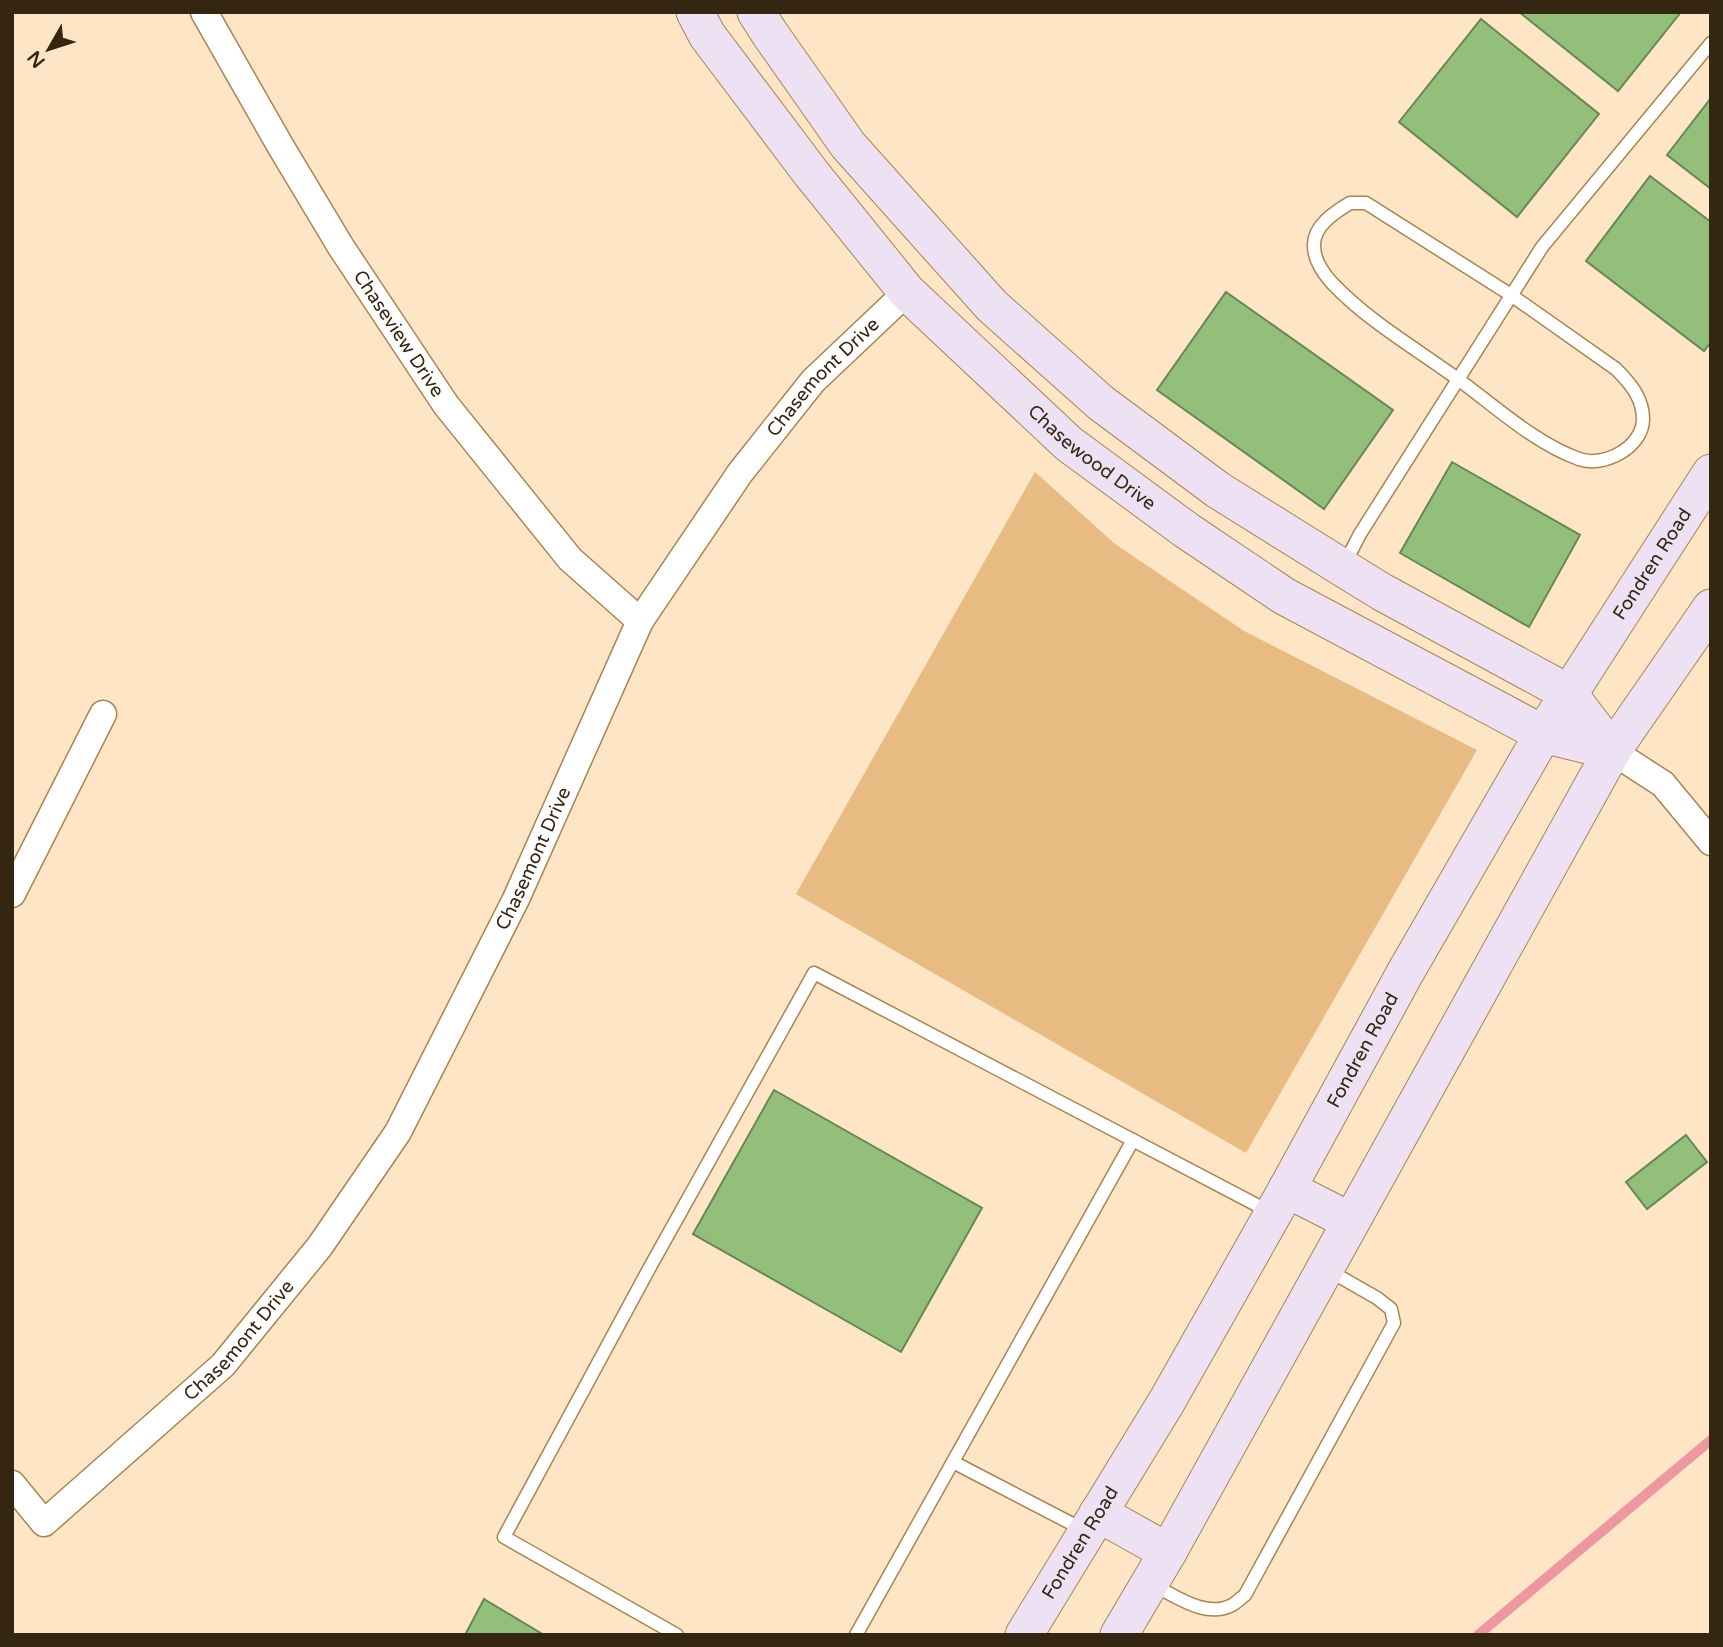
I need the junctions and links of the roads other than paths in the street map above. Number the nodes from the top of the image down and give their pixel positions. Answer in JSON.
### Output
{"nodes":[{"id":1,"x":204,"y":12,"type":"edge"},
{"id":2,"x":695,"y":12,"type":"edge"},
{"id":3,"x":756,"y":12,"type":"edge"},
{"id":4,"x":1711,"y":43,"type":"edge"},
{"id":5,"x":848,"y":145,"type":"junction"},
{"id":6,"x":811,"y":173,"type":"junction"},
{"id":7,"x":907,"y":292,"type":"junction"},
{"id":8,"x":1511,"y":295,"type":"junction"},
{"id":9,"x":1458,"y":379,"type":"junction"},
{"id":10,"x":1711,"y":473,"type":"edge"},
{"id":11,"x":1218,"y":490,"type":"junction"},
{"id":12,"x":1186,"y":530,"type":"junction"},
{"id":13,"x":1343,"y":568,"type":"junction"},
{"id":14,"x":1711,"y":607,"type":"edge"},
{"id":15,"x":640,"y":621,"type":"junction"},
{"id":16,"x":1568,"y":694,"type":"junction"},
{"id":17,"x":103,"y":714,"type":"dead end"},
{"id":18,"x":1543,"y":734,"type":"junction"},
{"id":19,"x":1612,"y":751,"type":"junction"},
{"id":20,"x":1711,"y":842,"type":"edge"},
{"id":21,"x":12,"y":894,"type":"edge"},
{"id":22,"x":1133,"y":1140,"type":"junction"},
{"id":23,"x":1280,"y":1201,"type":"junction"},
{"id":24,"x":1350,"y":1221,"type":"junction"},
{"id":25,"x":1324,"y":1268,"type":"junction"},
{"id":26,"x":953,"y":1462,"type":"junction"},
{"id":27,"x":12,"y":1485,"type":"edge"},
{"id":28,"x":1093,"y":1523,"type":"junction"},
{"id":29,"x":1168,"y":1552,"type":"junction"},
{"id":30,"x":1150,"y":1583,"type":"junction"},
{"id":31,"x":677,"y":1635,"type":"edge"},
{"id":32,"x":856,"y":1635,"type":"edge"},
{"id":33,"x":1024,"y":1635,"type":"edge"},
{"id":34,"x":1119,"y":1635,"type":"edge"}],
"edges":[{"from":1,"to":15,"type":"street","name":"Chaseview Drive"},
{"from":2,"to":6,"type":"main road","name":"Chasewood Drive"},
{"from":3,"to":5,"type":"main road","name":"Chasewood Drive"},
{"from":4,"to":8,"type":"lane"},
{"from":5,"to":6,"type":"main road"},
{"from":5,"to":11,"type":"main road","name":"Chasewood Drive"},
{"from":6,"to":7,"type":"main road","name":"Chasewood Drive"},
{"from":7,"to":12,"type":"main road","name":"Chasewood Drive"},
{"from":7,"to":15,"type":"street","name":"Chasemont Drive"},
{"from":8,"to":9,"type":"lane"},
{"from":8,"to":9,"type":"lane"},
{"from":8,"to":9,"type":"lane"},
{"from":9,"to":13,"type":"lane"},
{"from":10,"to":16,"type":"main road","name":"Fondren Road"},
{"from":11,"to":12,"type":"main road"},
{"from":11,"to":13,"type":"main road","name":"Chasewood Drive"},
{"from":12,"to":18,"type":"main road","name":"Chasewood Drive"},
{"from":13,"to":16,"type":"main road","name":"Chasewood Drive"},
{"from":14,"to":19,"type":"main road"},
{"from":15,"to":27,"type":"street","name":"Chasemont Drive"},
{"from":16,"to":18,"type":"main road","name":"Fondren Road"},
{"from":16,"to":19,"type":"main road","name":"Chasewood Drive"},
{"from":17,"to":21,"type":"street"},
{"from":18,"to":19,"type":"main road","name":"Chasewood Drive"},
{"from":18,"to":23,"type":"main road","name":"Fondren Road"},
{"from":19,"to":20,"type":"street","name":"Chasewood Drive"},
{"from":19,"to":24,"type":"main road"},
{"from":22,"to":23,"type":"lane"},
{"from":22,"to":26,"type":"lane"},
{"from":22,"to":31,"type":"lane"},
{"from":23,"to":24,"type":"main road"},
{"from":23,"to":28,"type":"main road","name":"Fondren Road"},
{"from":24,"to":25,"type":"main road"},
{"from":25,"to":29,"type":"main road"},
{"from":25,"to":30,"type":"lane"},
{"from":26,"to":28,"type":"lane"},
{"from":26,"to":32,"type":"lane"},
{"from":28,"to":29,"type":"main road"},
{"from":28,"to":33,"type":"main road","name":"Fondren Road"},
{"from":29,"to":30,"type":"main road"},
{"from":30,"to":34,"type":"main road"}]}
